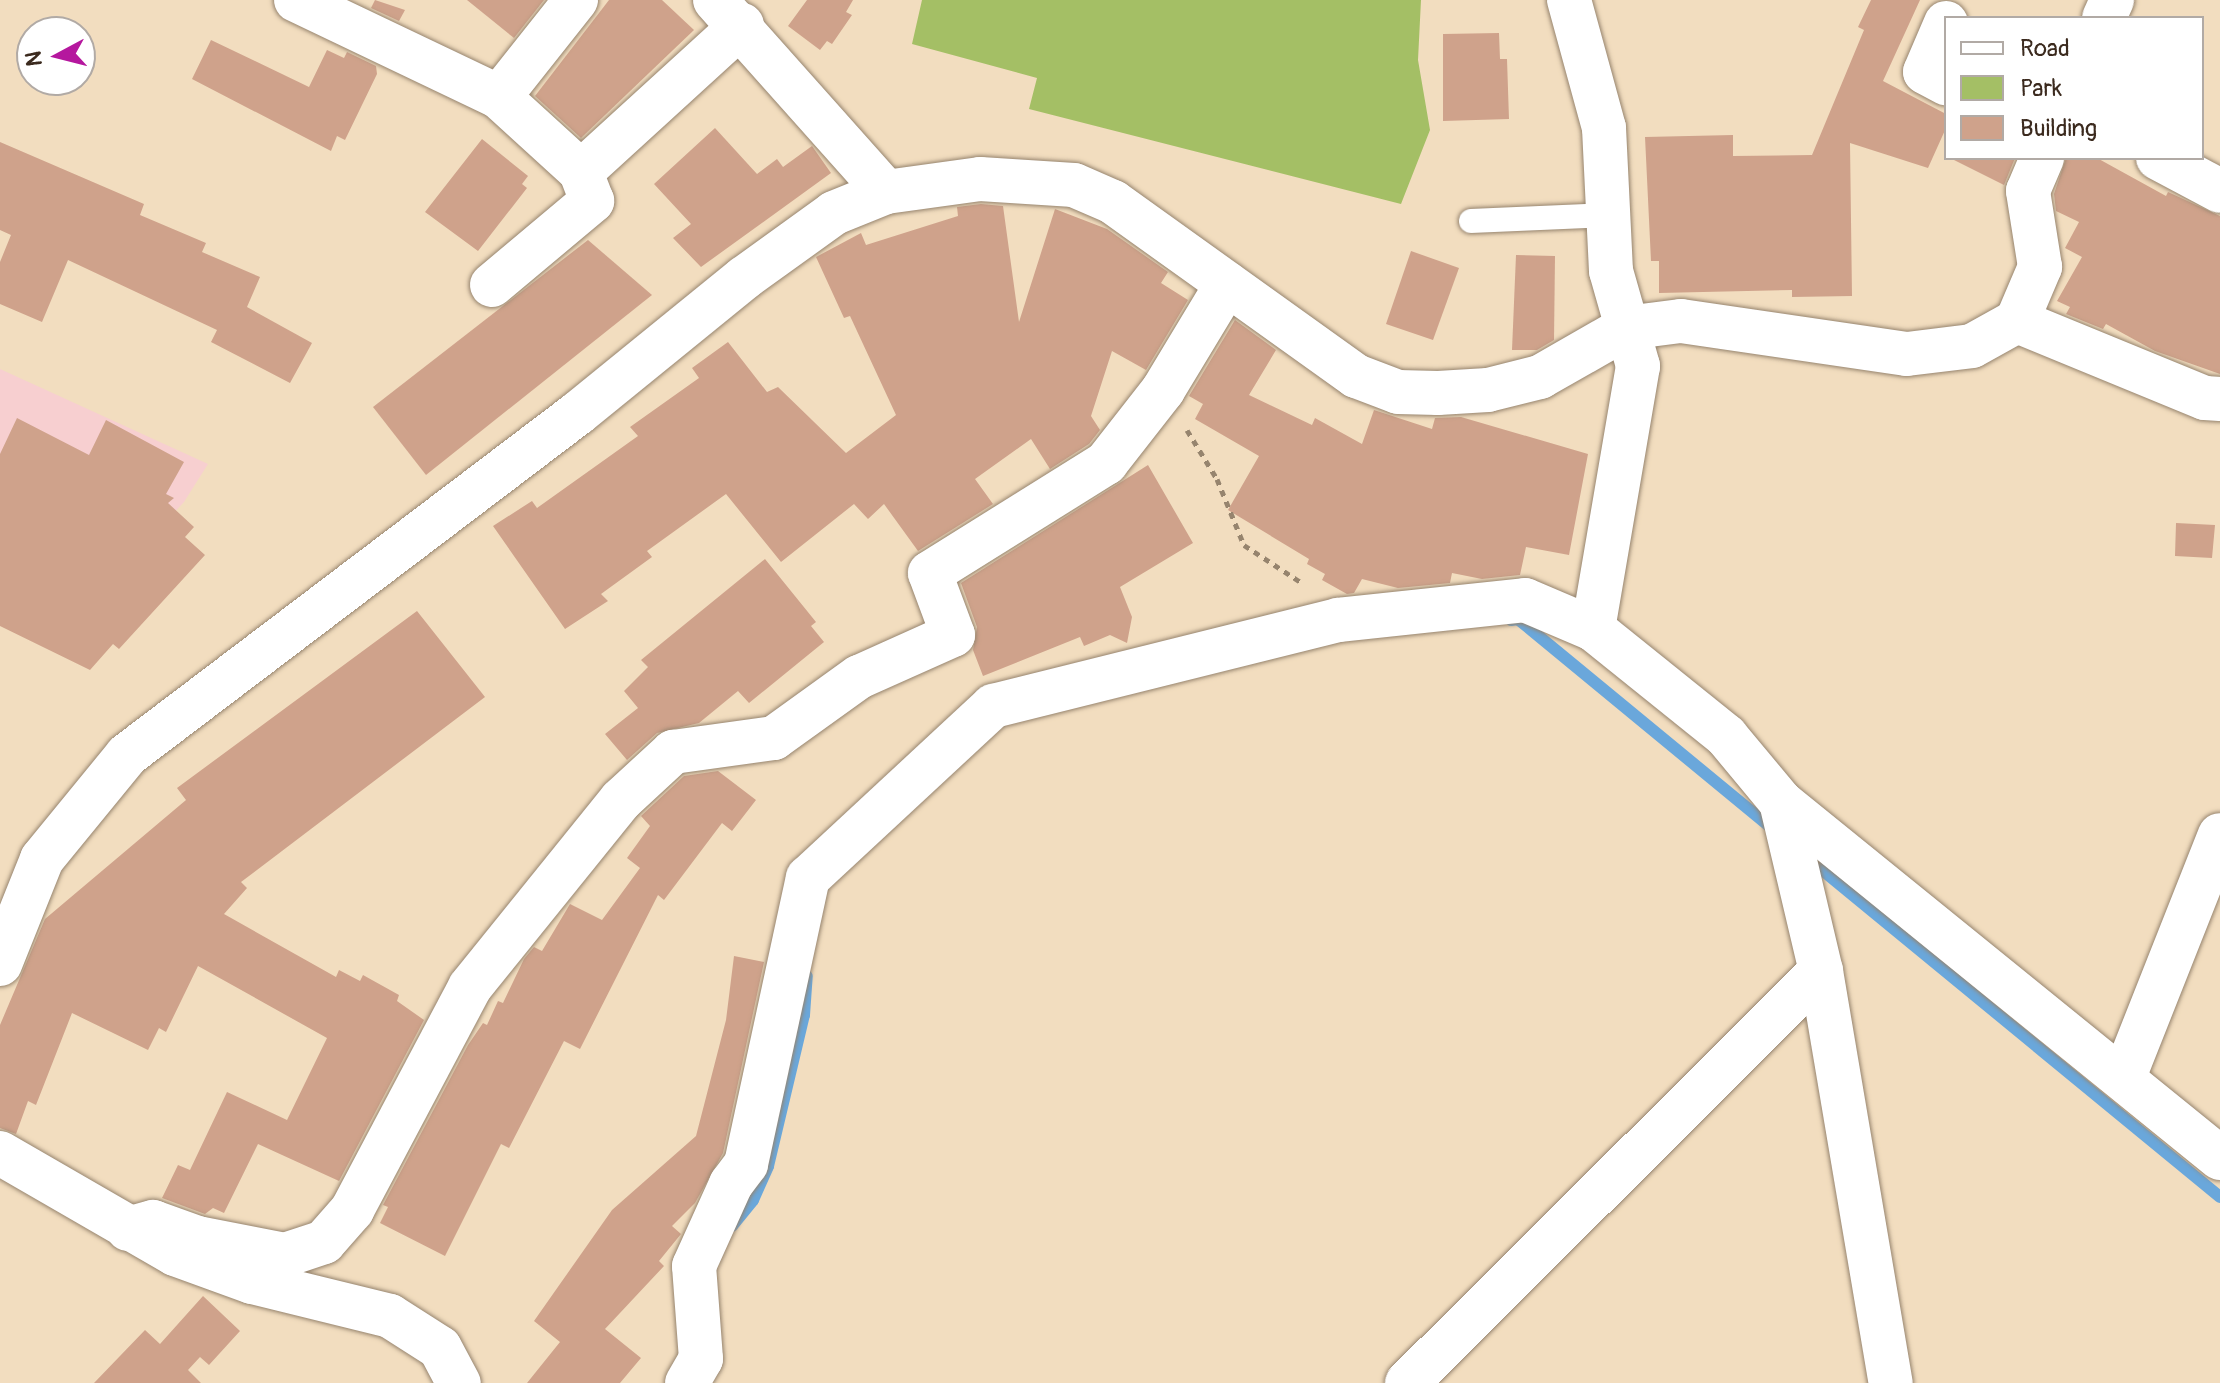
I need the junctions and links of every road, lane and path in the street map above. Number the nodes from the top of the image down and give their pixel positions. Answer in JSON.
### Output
{"nodes":[{"id":1,"x":296,"y":0,"type":"edge"},
{"id":2,"x":576,"y":0,"type":"edge"},
{"id":3,"x":1569,"y":0,"type":"edge"},
{"id":4,"x":729,"y":13,"type":"edge"},
{"id":5,"x":1944,"y":27,"type":"edge"},
{"id":6,"x":1944,"y":82,"type":"edge"},
{"id":7,"x":499,"y":97,"type":"junction"},
{"id":8,"x":2041,"y":160,"type":"edge"},
{"id":9,"x":2162,"y":160,"type":"edge"},
{"id":10,"x":581,"y":172,"type":"junction"},
{"id":11,"x":2220,"y":191,"type":"edge"},
{"id":12,"x":886,"y":192,"type":"junction"},
{"id":13,"x":1609,"y":215,"type":"junction"},
{"id":14,"x":1471,"y":221,"type":"dead end"},
{"id":15,"x":1227,"y":284,"type":"junction"},
{"id":16,"x":492,"y":285,"type":"dead end"},
{"id":17,"x":2017,"y":321,"type":"junction"},
{"id":18,"x":1626,"y":328,"type":"junction"},
{"id":19,"x":1163,"y":390,"type":"junction"},
{"id":20,"x":2220,"y":399,"type":"edge"},
{"id":21,"x":1338,"y":620,"type":"junction"},
{"id":22,"x":1593,"y":629,"type":"junction"},
{"id":23,"x":1781,"y":802,"type":"junction"},
{"id":24,"x":2220,"y":835,"type":"edge"},
{"id":25,"x":0,"y":964,"type":"edge"},
{"id":26,"x":1821,"y":971,"type":"junction"},
{"id":27,"x":2124,"y":1077,"type":"junction"},
{"id":28,"x":0,"y":1153,"type":"edge"},
{"id":29,"x":2220,"y":1158,"type":"edge"},
{"id":30,"x":128,"y":1229,"type":"junction"},
{"id":31,"x":459,"y":1383,"type":"edge"},
{"id":32,"x":687,"y":1383,"type":"edge"},
{"id":33,"x":1407,"y":1383,"type":"edge"},
{"id":34,"x":1891,"y":1383,"type":"edge"}],
"edges":[{"from":1,"to":7,"type":"street"},
{"from":2,"to":7,"type":"street"},
{"from":3,"to":13,"type":"street"},
{"from":4,"to":10,"type":"street"},
{"from":4,"to":12,"type":"street"},
{"from":5,"to":6,"type":"street"},
{"from":7,"to":10,"type":"street"},
{"from":8,"to":17,"type":"street"},
{"from":9,"to":11,"type":"street"},
{"from":10,"to":16,"type":"street"},
{"from":12,"to":15,"type":"street"},
{"from":12,"to":25,"type":"street"},
{"from":13,"to":14,"type":"lane"},
{"from":13,"to":18,"type":"street"},
{"from":15,"to":18,"type":"street"},
{"from":15,"to":19,"type":"street"},
{"from":17,"to":18,"type":"street"},
{"from":17,"to":20,"type":"street"},
{"from":18,"to":22,"type":"street"},
{"from":19,"to":21,"type":"path"},
{"from":19,"to":30,"type":"street"},
{"from":21,"to":22,"type":"street"},
{"from":21,"to":32,"type":"street"},
{"from":22,"to":23,"type":"street"},
{"from":23,"to":26,"type":"street"},
{"from":23,"to":27,"type":"street"},
{"from":24,"to":27,"type":"street"},
{"from":26,"to":33,"type":"street"},
{"from":26,"to":34,"type":"street"},
{"from":27,"to":29,"type":"street"},
{"from":28,"to":30,"type":"street"},
{"from":30,"to":31,"type":"street"}]}
